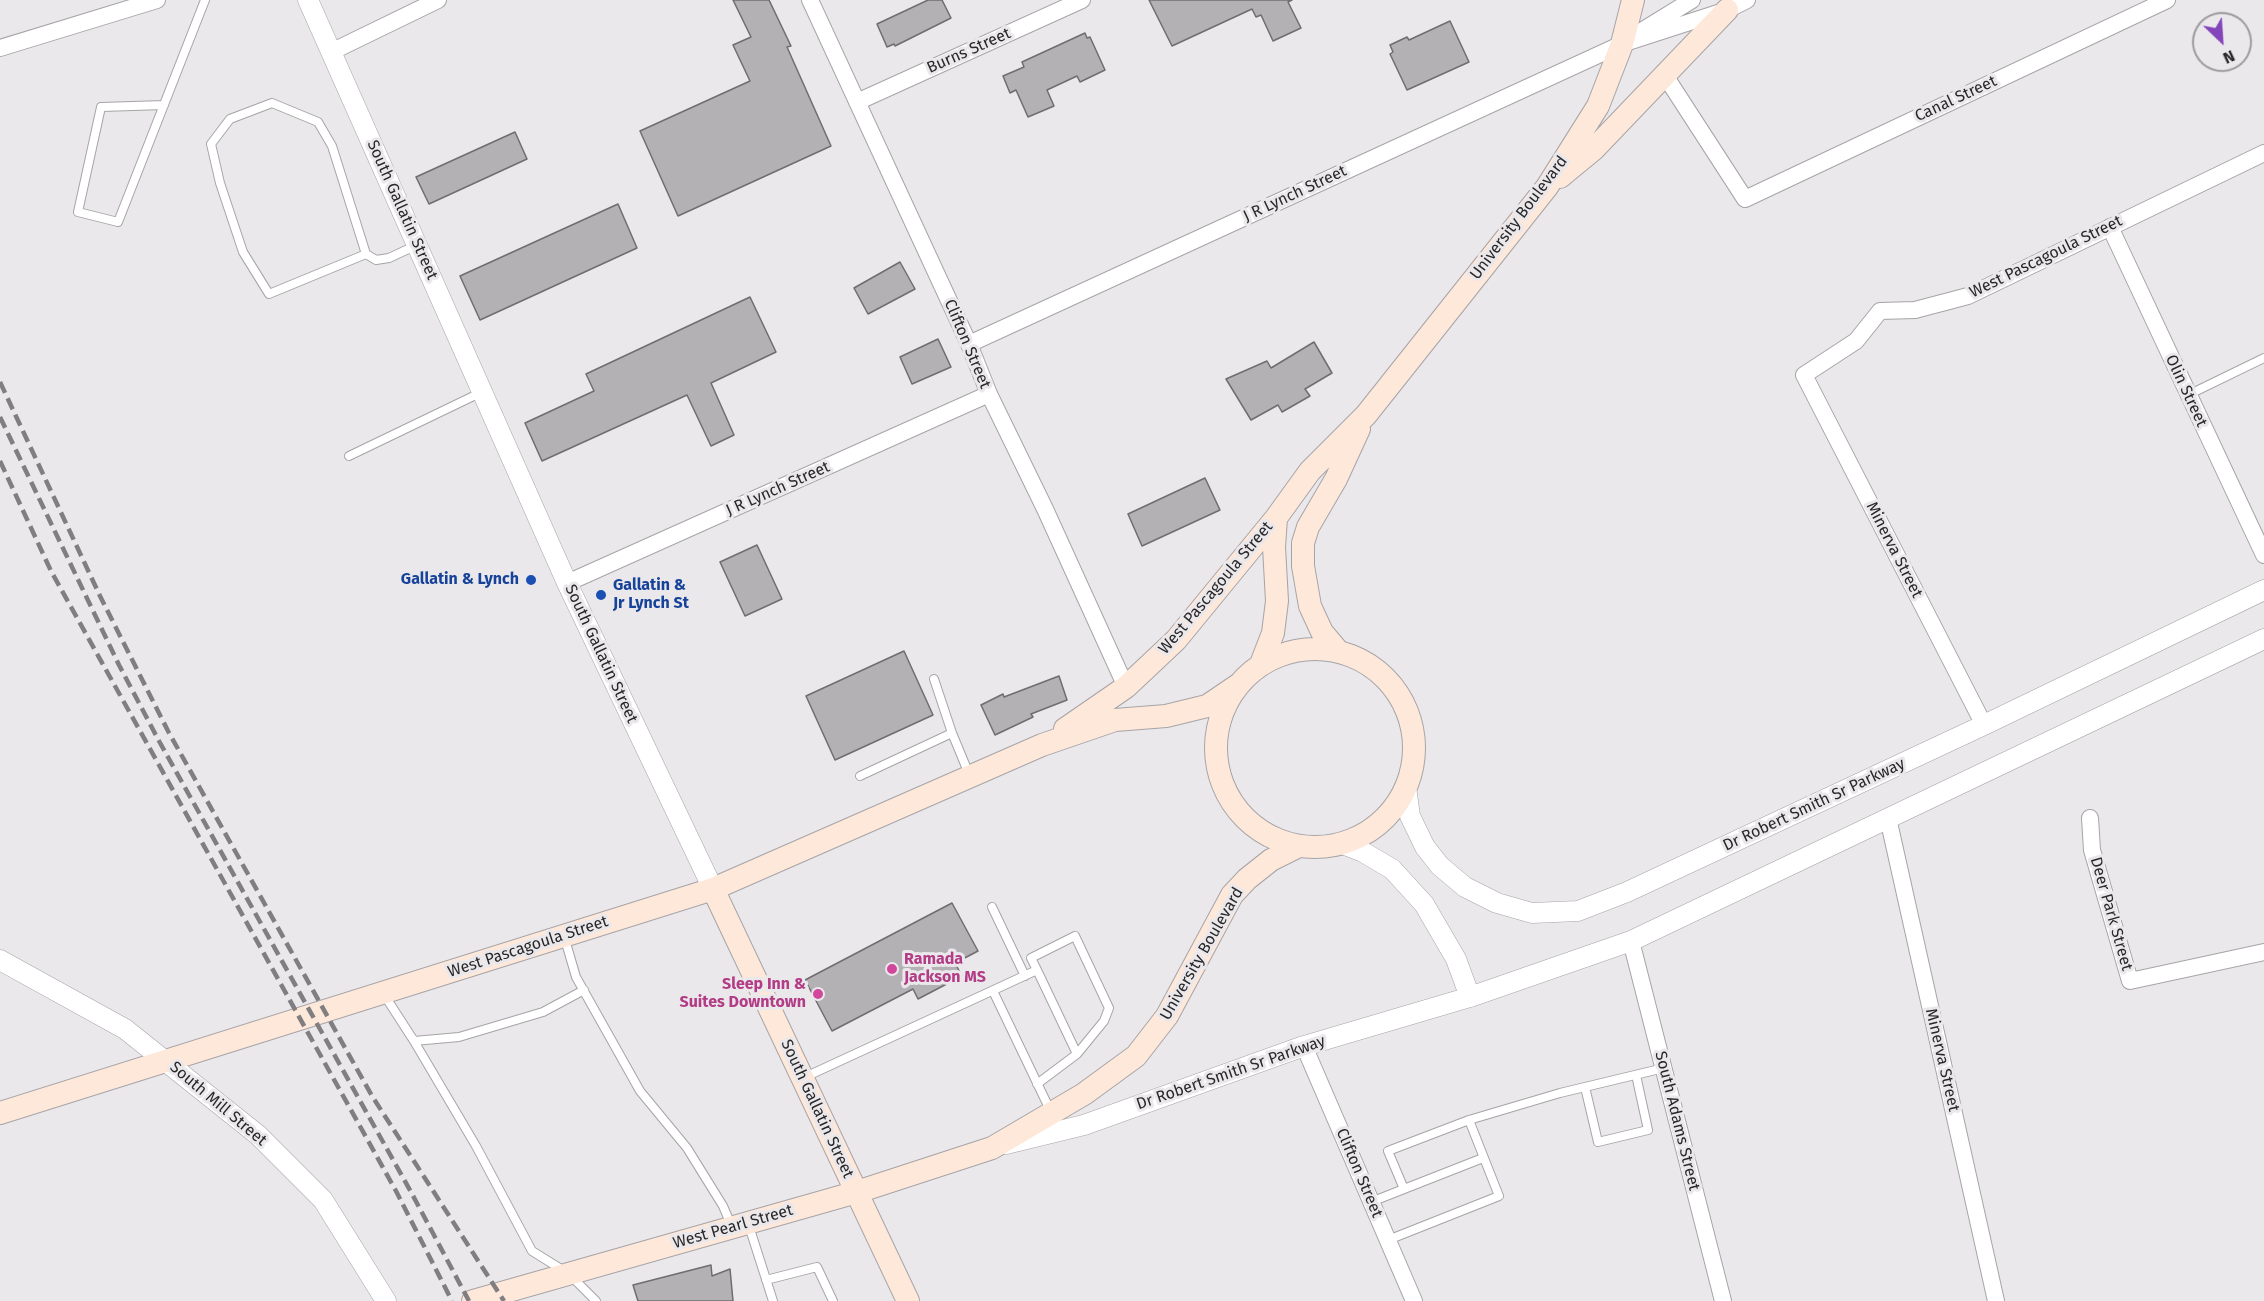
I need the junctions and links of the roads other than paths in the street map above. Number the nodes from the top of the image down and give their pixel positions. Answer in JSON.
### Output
{"nodes":[{"id":1,"x":157,"y":0,"type":"edge"},
{"id":2,"x":206,"y":0,"type":"edge"},
{"id":3,"x":308,"y":0,"type":"edge"},
{"id":4,"x":438,"y":0,"type":"edge"},
{"id":5,"x":810,"y":0,"type":"edge"},
{"id":6,"x":1082,"y":0,"type":"edge"},
{"id":7,"x":1633,"y":0,"type":"edge"},
{"id":8,"x":1692,"y":0,"type":"edge"},
{"id":9,"x":1748,"y":0,"type":"edge"},
{"id":10,"x":2167,"y":0,"type":"edge"},
{"id":11,"x":128,"y":4,"type":"edge"},
{"id":12,"x":1727,"y":10,"type":"junction"},
{"id":13,"x":1622,"y":44,"type":"junction"},
{"id":14,"x":0,"y":48,"type":"edge"},
{"id":15,"x":332,"y":52,"type":"junction"},
{"id":16,"x":1666,"y":76,"type":"junction"},
{"id":17,"x":857,"y":102,"type":"junction"},
{"id":18,"x":164,"y":105,"type":"junction"},
{"id":19,"x":2264,"y":153,"type":"edge"},
{"id":20,"x":1547,"y":187,"type":"junction"},
{"id":21,"x":2109,"y":227,"type":"junction"},
{"id":22,"x":417,"y":245,"type":"junction"},
{"id":23,"x":366,"y":254,"type":"junction"},
{"id":24,"x":969,"y":344,"type":"junction"},
{"id":25,"x":2264,"y":358,"type":"edge"},
{"id":26,"x":1804,"y":375,"type":"joint"},
{"id":27,"x":483,"y":392,"type":"junction"},
{"id":28,"x":989,"y":394,"type":"junction"},
{"id":29,"x":2188,"y":395,"type":"junction"},
{"id":30,"x":1366,"y":415,"type":"junction"},
{"id":31,"x":349,"y":456,"type":"dead end"},
{"id":32,"x":1276,"y":518,"type":"junction"},
{"id":33,"x":2264,"y":555,"type":"edge"},
{"id":34,"x":567,"y":583,"type":"junction"},
{"id":35,"x":2264,"y":590,"type":"edge"},
{"id":36,"x":2264,"y":639,"type":"edge"},
{"id":37,"x":1338,"y":651,"type":"junction"},
{"id":38,"x":1261,"y":664,"type":"junction"},
{"id":39,"x":934,"y":678,"type":"dead end"},
{"id":40,"x":1238,"y":685,"type":"junction"},
{"id":41,"x":1126,"y":687,"type":"junction"},
{"id":42,"x":1984,"y":725,"type":"junction"},
{"id":43,"x":952,"y":733,"type":"junction"},
{"id":44,"x":1042,"y":745,"type":"junction"},
{"id":45,"x":860,"y":776,"type":"dead end"},
{"id":46,"x":970,"y":777,"type":"junction"},
{"id":47,"x":1406,"y":787,"type":"junction"},
{"id":48,"x":1888,"y":818,"type":"junction"},
{"id":49,"x":2090,"y":818,"type":"dead end"},
{"id":50,"x":1340,"y":843,"type":"junction"},
{"id":51,"x":1299,"y":846,"type":"junction"},
{"id":52,"x":712,"y":889,"type":"junction"},
{"id":53,"x":992,"y":907,"type":"dead end"},
{"id":54,"x":563,"y":936,"type":"junction"},
{"id":55,"x":1632,"y":941,"type":"junction"},
{"id":56,"x":2264,"y":952,"type":"edge"},
{"id":57,"x":0,"y":960,"type":"edge"},
{"id":58,"x":1037,"y":970,"type":"junction"},
{"id":59,"x":1025,"y":976,"type":"junction"},
{"id":60,"x":584,"y":990,"type":"junction"},
{"id":61,"x":993,"y":991,"type":"junction"},
{"id":62,"x":383,"y":993,"type":"junction"},
{"id":63,"x":1470,"y":997,"type":"junction"},
{"id":64,"x":414,"y":1041,"type":"junction"},
{"id":65,"x":1304,"y":1046,"type":"junction"},
{"id":66,"x":1077,"y":1054,"type":"junction"},
{"id":67,"x":166,"y":1061,"type":"junction"},
{"id":68,"x":1664,"y":1068,"type":"junction"},
{"id":69,"x":1635,"y":1075,"type":"junction"},
{"id":70,"x":802,"y":1078,"type":"junction"},
{"id":71,"x":1037,"y":1084,"type":"junction"},
{"id":72,"x":1585,"y":1087,"type":"junction"},
{"id":73,"x":0,"y":1113,"type":"edge"},
{"id":74,"x":1051,"y":1113,"type":"junction"},
{"id":75,"x":1469,"y":1120,"type":"junction"},
{"id":76,"x":992,"y":1148,"type":"junction"},
{"id":77,"x":1483,"y":1158,"type":"junction"},
{"id":78,"x":1404,"y":1189,"type":"junction"},
{"id":79,"x":857,"y":1192,"type":"junction"},
{"id":80,"x":1371,"y":1202,"type":"junction"},
{"id":81,"x":740,"y":1225,"type":"junction"},
{"id":82,"x":1388,"y":1240,"type":"junction"},
{"id":83,"x":569,"y":1274,"type":"junction"},
{"id":84,"x":766,"y":1280,"type":"junction"},
{"id":85,"x":386,"y":1301,"type":"edge"},
{"id":86,"x":473,"y":1301,"type":"edge"},
{"id":87,"x":596,"y":1301,"type":"edge"},
{"id":88,"x":773,"y":1301,"type":"edge"},
{"id":89,"x":833,"y":1301,"type":"edge"},
{"id":90,"x":908,"y":1301,"type":"edge"},
{"id":91,"x":1414,"y":1301,"type":"edge"},
{"id":92,"x":1722,"y":1301,"type":"edge"},
{"id":93,"x":1996,"y":1301,"type":"edge"}],
"edges":[{"from":1,"to":11,"type":"street"},
{"from":2,"to":18,"type":"lane"},
{"from":3,"to":15,"type":"street","name":"South Gallatin Street"},
{"from":4,"to":15,"type":"street"},
{"from":5,"to":17,"type":"street","name":"Clifton Street"},
{"from":6,"to":17,"type":"street","name":"Burns Street"},
{"from":7,"to":13,"type":"main road","name":"University Boulevard"},
{"from":8,"to":13,"type":"street","name":"J R Lynch Street"},
{"from":9,"to":12,"type":"street","name":"J R Lynch Street"},
{"from":10,"to":16,"type":"street","name":"Canal Street"},
{"from":11,"to":14,"type":"street"},
{"from":12,"to":13,"type":"street","name":"J R Lynch Street"},
{"from":12,"to":16,"type":"main road"},
{"from":13,"to":20,"type":"main road","name":"University Boulevard"},
{"from":13,"to":24,"type":"street","name":"J R Lynch Street"},
{"from":15,"to":22,"type":"street","name":"South Gallatin Street"},
{"from":16,"to":20,"type":"main road"},
{"from":17,"to":24,"type":"street","name":"Clifton Street"},
{"from":18,"to":18,"type":"lane"},
{"from":19,"to":21,"type":"street","name":"West Pascagoula Street"},
{"from":20,"to":30,"type":"main road","name":"University Boulevard"},
{"from":21,"to":26,"type":"street","name":"West Pascagoula Street"},
{"from":21,"to":29,"type":"street","name":"Olin Street"},
{"from":22,"to":23,"type":"lane"},
{"from":22,"to":27,"type":"street","name":"South Gallatin Street"},
{"from":23,"to":23,"type":"lane"},
{"from":24,"to":28,"type":"street","name":"Clifton Street"},
{"from":25,"to":29,"type":"lane"},
{"from":26,"to":42,"type":"street","name":"Minerva Street"},
{"from":27,"to":31,"type":"lane"},
{"from":27,"to":34,"type":"street","name":"South Gallatin Street"},
{"from":28,"to":34,"type":"street","name":"J R Lynch Street"},
{"from":28,"to":41,"type":"street","name":"Clifton Street"},
{"from":29,"to":33,"type":"street","name":"Olin Street"},
{"from":30,"to":32,"type":"main road","name":"University Boulevard"},
{"from":30,"to":37,"type":"main road","name":"University Boulevard"},
{"from":32,"to":38,"type":"main road"},
{"from":32,"to":41,"type":"main road","name":"West Pascagoula Street"},
{"from":34,"to":52,"type":"street","name":"South Gallatin Street"},
{"from":35,"to":42,"type":"street","name":"Dr Robert Smith Sr Parkway"},
{"from":36,"to":48,"type":"street","name":"Dr Robert Smith Sr Parkway"},
{"from":37,"to":38,"type":"main road"},
{"from":37,"to":47,"type":"main road"},
{"from":38,"to":40,"type":"main road"},
{"from":39,"to":43,"type":"lane"},
{"from":40,"to":44,"type":"main road","name":"West Pascagoula Street"},
{"from":40,"to":51,"type":"main road"},
{"from":41,"to":44,"type":"main road","name":"West Pascagoula Street"},
{"from":42,"to":47,"type":"street","name":"Dr Robert Smith Sr Parkway"},
{"from":43,"to":45,"type":"lane"},
{"from":43,"to":46,"type":"lane"},
{"from":44,"to":46,"type":"main road","name":"West Pascagoula Street"},
{"from":46,"to":52,"type":"main road","name":"West Pascagoula Street"},
{"from":47,"to":50,"type":"main road"},
{"from":48,"to":55,"type":"street","name":"Dr Robert Smith Sr Parkway"},
{"from":48,"to":93,"type":"street","name":"Minerva Street"},
{"from":49,"to":56,"type":"street","name":"Deer Park Street"},
{"from":50,"to":51,"type":"main road"},
{"from":50,"to":63,"type":"street"},
{"from":51,"to":74,"type":"main road","name":"University Boulevard"},
{"from":52,"to":54,"type":"main road","name":"West Pascagoula Street"},
{"from":52,"to":70,"type":"main road","name":"South Gallatin Street"},
{"from":53,"to":59,"type":"lane"},
{"from":54,"to":60,"type":"lane"},
{"from":54,"to":62,"type":"main road","name":"West Pascagoula Street"},
{"from":55,"to":63,"type":"street","name":"Dr Robert Smith Sr Parkway"},
{"from":55,"to":68,"type":"street","name":"South Adams Street"},
{"from":57,"to":67,"type":"street","name":"South Mill Street"},
{"from":58,"to":59,"type":"lane"},
{"from":58,"to":66,"type":"lane"},
{"from":58,"to":66,"type":"lane"},
{"from":59,"to":61,"type":"lane"},
{"from":60,"to":64,"type":"lane"},
{"from":60,"to":81,"type":"lane"},
{"from":61,"to":70,"type":"lane"},
{"from":61,"to":71,"type":"lane"},
{"from":62,"to":64,"type":"lane"},
{"from":62,"to":67,"type":"main road","name":"West Pascagoula Street"},
{"from":63,"to":65,"type":"street","name":"Dr Robert Smith Sr Parkway"},
{"from":64,"to":83,"type":"lane"},
{"from":65,"to":76,"type":"street","name":"Dr Robert Smith Sr Parkway"},
{"from":65,"to":80,"type":"street","name":"Clifton Street"},
{"from":66,"to":71,"type":"lane"},
{"from":67,"to":73,"type":"main road","name":"West Pascagoula Street"},
{"from":67,"to":85,"type":"street","name":"South Mill Street"},
{"from":68,"to":69,"type":"lane"},
{"from":68,"to":92,"type":"street","name":"South Adams Street"},
{"from":69,"to":72,"type":"lane"},
{"from":69,"to":72,"type":"lane"},
{"from":70,"to":79,"type":"main road","name":"South Gallatin Street"},
{"from":71,"to":74,"type":"lane"},
{"from":72,"to":75,"type":"lane"},
{"from":74,"to":76,"type":"main road","name":"University Boulevard"},
{"from":75,"to":77,"type":"lane"},
{"from":75,"to":78,"type":"lane"},
{"from":76,"to":79,"type":"main road","name":"West Pearl Street"},
{"from":77,"to":78,"type":"lane"},
{"from":77,"to":82,"type":"lane"},
{"from":78,"to":80,"type":"lane"},
{"from":79,"to":81,"type":"main road","name":"West Pearl Street"},
{"from":79,"to":90,"type":"main road","name":"South Gallatin Street"},
{"from":80,"to":82,"type":"street","name":"Clifton Street"},
{"from":81,"to":83,"type":"main road","name":"West Pearl Street"},
{"from":81,"to":84,"type":"lane"},
{"from":82,"to":91,"type":"street","name":"Clifton Street"},
{"from":83,"to":86,"type":"main road","name":"West Pearl Street"},
{"from":83,"to":87,"type":"lane"},
{"from":84,"to":88,"type":"lane"},
{"from":84,"to":89,"type":"lane"}]}
